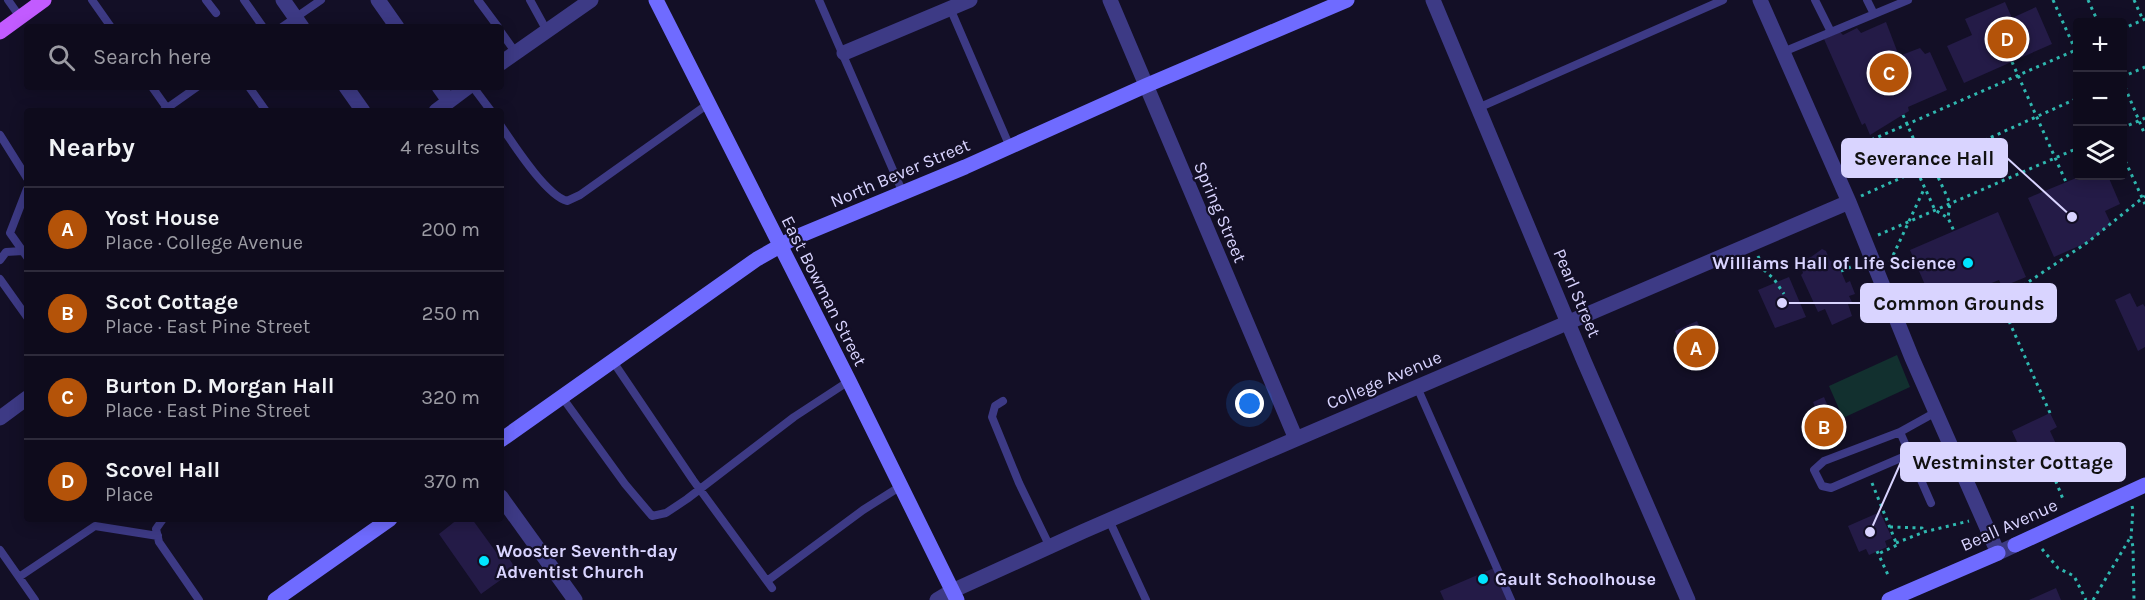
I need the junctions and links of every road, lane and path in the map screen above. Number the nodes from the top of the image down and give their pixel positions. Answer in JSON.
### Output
{"nodes":[{"id":1,"x":8,"y":0,"type":"edge"},
{"id":2,"x":44,"y":0,"type":"edge"},
{"id":3,"x":92,"y":0,"type":"edge"},
{"id":4,"x":206,"y":0,"type":"edge"},
{"id":5,"x":244,"y":0,"type":"edge"},
{"id":6,"x":283,"y":0,"type":"edge"},
{"id":7,"x":321,"y":0,"type":"edge"},
{"id":8,"x":378,"y":0,"type":"edge"},
{"id":9,"x":478,"y":0,"type":"edge"},
{"id":10,"x":530,"y":0,"type":"edge"},
{"id":11,"x":591,"y":0,"type":"edge"},
{"id":12,"x":656,"y":0,"type":"edge"},
{"id":13,"x":819,"y":0,"type":"edge"},
{"id":14,"x":970,"y":0,"type":"edge"},
{"id":15,"x":1110,"y":0,"type":"edge"},
{"id":16,"x":1347,"y":0,"type":"edge"},
{"id":17,"x":1433,"y":0,"type":"edge"},
{"id":18,"x":1722,"y":0,"type":"edge"},
{"id":19,"x":1760,"y":0,"type":"edge"},
{"id":20,"x":1815,"y":0,"type":"edge"},
{"id":21,"x":1867,"y":0,"type":"edge"},
{"id":22,"x":1908,"y":0,"type":"edge"},
{"id":23,"x":2053,"y":0,"type":"edge"},
{"id":24,"x":2088,"y":0,"type":"edge"},
{"id":25,"x":2134,"y":0,"type":"edge"},
{"id":26,"x":950,"y":8,"type":"junction"},
{"id":27,"x":216,"y":13,"type":"dead end"},
{"id":28,"x":1874,"y":14,"type":"junction"},
{"id":29,"x":20,"y":17,"type":"junction"},
{"id":30,"x":2096,"y":18,"type":"edge"},
{"id":31,"x":2144,"y":20,"type":"edge"},
{"id":32,"x":299,"y":22,"type":"edge"},
{"id":33,"x":109,"y":24,"type":"edge"},
{"id":34,"x":261,"y":24,"type":"edge"},
{"id":35,"x":395,"y":24,"type":"edge"},
{"id":36,"x":496,"y":24,"type":"edge"},
{"id":37,"x":2127,"y":27,"type":"edge"},
{"id":38,"x":547,"y":31,"type":"junction"},
{"id":39,"x":0,"y":32,"type":"edge"},
{"id":40,"x":1831,"y":32,"type":"junction"},
{"id":41,"x":504,"y":36,"type":"edge"},
{"id":42,"x":2073,"y":43,"type":"edge"},
{"id":43,"x":2073,"y":51,"type":"edge"},
{"id":44,"x":1783,"y":52,"type":"junction"},
{"id":45,"x":516,"y":53,"type":"junction"},
{"id":46,"x":844,"y":53,"type":"junction"},
{"id":47,"x":504,"y":61,"type":"edge"},
{"id":48,"x":2012,"y":62,"type":"dead end"},
{"id":49,"x":2145,"y":67,"type":"edge"},
{"id":50,"x":2018,"y":75,"type":"junction"},
{"id":51,"x":2127,"y":76,"type":"edge"},
{"id":52,"x":1145,"y":86,"type":"junction"},
{"id":53,"x":154,"y":90,"type":"edge"},
{"id":54,"x":193,"y":90,"type":"edge"},
{"id":55,"x":251,"y":90,"type":"edge"},
{"id":56,"x":348,"y":90,"type":"edge"},
{"id":57,"x":441,"y":90,"type":"edge"},
{"id":58,"x":464,"y":90,"type":"edge"},
{"id":59,"x":475,"y":90,"type":"edge"},
{"id":60,"x":2127,"y":91,"type":"edge"},
{"id":61,"x":2073,"y":100,"type":"edge"},
{"id":62,"x":449,"y":101,"type":"junction"},
{"id":63,"x":708,"y":104,"type":"junction"},
{"id":64,"x":165,"y":108,"type":"edge"},
{"id":65,"x":169,"y":108,"type":"edge"},
{"id":66,"x":264,"y":108,"type":"edge"},
{"id":67,"x":361,"y":108,"type":"edge"},
{"id":68,"x":440,"y":108,"type":"edge"},
{"id":69,"x":489,"y":108,"type":"edge"},
{"id":70,"x":1478,"y":108,"type":"junction"},
{"id":71,"x":1903,"y":115,"type":"dead end"},
{"id":72,"x":2036,"y":116,"type":"junction"},
{"id":73,"x":2145,"y":118,"type":"edge"},
{"id":74,"x":2139,"y":121,"type":"junction"},
{"id":75,"x":1906,"y":124,"type":"junction"},
{"id":76,"x":2127,"y":126,"type":"edge"},
{"id":77,"x":504,"y":130,"type":"edge"},
{"id":78,"x":0,"y":135,"type":"edge"},
{"id":79,"x":2145,"y":135,"type":"edge"},
{"id":80,"x":1010,"y":147,"type":"junction"},
{"id":81,"x":2073,"y":150,"type":"edge"},
{"id":82,"x":1842,"y":152,"type":"dead end"},
{"id":83,"x":2055,"y":157,"type":"junction"},
{"id":84,"x":1932,"y":164,"type":"junction"},
{"id":85,"x":2127,"y":164,"type":"edge"},
{"id":86,"x":1926,"y":166,"type":"junction"},
{"id":87,"x":1917,"y":171,"type":"junction"},
{"id":88,"x":24,"y":173,"type":"edge"},
{"id":89,"x":2066,"y":182,"type":"dead end"},
{"id":90,"x":1924,"y":187,"type":"junction"},
{"id":91,"x":903,"y":193,"type":"junction"},
{"id":92,"x":24,"y":197,"type":"edge"},
{"id":93,"x":2144,"y":197,"type":"edge"},
{"id":94,"x":1849,"y":201,"type":"junction"},
{"id":95,"x":1950,"y":203,"type":"junction"},
{"id":96,"x":2145,"y":204,"type":"edge"},
{"id":97,"x":1935,"y":210,"type":"junction"},
{"id":98,"x":1947,"y":218,"type":"junction"},
{"id":99,"x":1909,"y":221,"type":"junction"},
{"id":100,"x":1954,"y":231,"type":"dead end"},
{"id":101,"x":1878,"y":235,"type":"dead end"},
{"id":102,"x":779,"y":246,"type":"junction"},
{"id":103,"x":24,"y":253,"type":"edge"},
{"id":104,"x":24,"y":254,"type":"edge"},
{"id":105,"x":1758,"y":256,"type":"dead end"},
{"id":106,"x":0,"y":260,"type":"edge"},
{"id":107,"x":1890,"y":262,"type":"dead end"},
{"id":108,"x":1860,"y":263,"type":"dead end"},
{"id":109,"x":1841,"y":271,"type":"dead end"},
{"id":110,"x":0,"y":279,"type":"edge"},
{"id":111,"x":1784,"y":294,"type":"dead end"},
{"id":112,"x":24,"y":313,"type":"edge"},
{"id":113,"x":1569,"y":322,"type":"junction"},
{"id":114,"x":612,"y":360,"type":"junction"},
{"id":115,"x":849,"y":381,"type":"junction"},
{"id":116,"x":1417,"y":387,"type":"junction"},
{"id":117,"x":562,"y":396,"type":"junction"},
{"id":118,"x":24,"y":400,"type":"edge"},
{"id":119,"x":1003,"y":400,"type":"dead end"},
{"id":120,"x":2,"y":411,"type":"edge"},
{"id":121,"x":1936,"y":412,"type":"junction"},
{"id":122,"x":2050,"y":413,"type":"dead end"},
{"id":123,"x":1900,"y":432,"type":"junction"},
{"id":124,"x":504,"y":438,"type":"edge"},
{"id":125,"x":1296,"y":439,"type":"junction"},
{"id":126,"x":1910,"y":454,"type":"junction"},
{"id":127,"x":2050,"y":467,"type":"dead end"},
{"id":128,"x":1867,"y":472,"type":"junction"},
{"id":129,"x":2145,"y":485,"type":"edge"},
{"id":130,"x":901,"y":486,"type":"junction"},
{"id":131,"x":700,"y":489,"type":"junction"},
{"id":132,"x":2126,"y":494,"type":"junction"},
{"id":133,"x":2064,"y":499,"type":"dead end"},
{"id":134,"x":504,"y":501,"type":"edge"},
{"id":135,"x":1930,"y":503,"type":"dead end"},
{"id":136,"x":1109,"y":520,"type":"junction"},
{"id":137,"x":1971,"y":520,"type":"dead end"},
{"id":138,"x":161,"y":522,"type":"edge"},
{"id":139,"x":386,"y":522,"type":"edge"},
{"id":140,"x":1890,"y":527,"type":"junction"},
{"id":141,"x":1923,"y":532,"type":"junction"},
{"id":142,"x":158,"y":536,"type":"junction"},
{"id":143,"x":2131,"y":537,"type":"junction"},
{"id":144,"x":1896,"y":543,"type":"junction"},
{"id":145,"x":2015,"y":545,"type":"joint"},
{"id":146,"x":1050,"y":547,"type":"junction"},
{"id":147,"x":2041,"y":548,"type":"dead end"},
{"id":148,"x":0,"y":550,"type":"edge"},
{"id":149,"x":1998,"y":553,"type":"junction"},
{"id":150,"x":1888,"y":576,"type":"dead end"},
{"id":151,"x":19,"y":577,"type":"junction"},
{"id":152,"x":955,"y":595,"type":"edge"},
{"id":153,"x":35,"y":600,"type":"edge"},
{"id":154,"x":199,"y":600,"type":"edge"},
{"id":155,"x":275,"y":600,"type":"edge"},
{"id":156,"x":575,"y":600,"type":"edge"},
{"id":157,"x":937,"y":600,"type":"edge"},
{"id":158,"x":1146,"y":600,"type":"edge"},
{"id":159,"x":1511,"y":600,"type":"edge"},
{"id":160,"x":1688,"y":600,"type":"edge"},
{"id":161,"x":1889,"y":600,"type":"edge"},
{"id":162,"x":2085,"y":600,"type":"edge"},
{"id":163,"x":2093,"y":600,"type":"edge"},
{"id":164,"x":2134,"y":600,"type":"edge"}],
"edges":[{"from":1,"to":29,"type":"lane"},
{"from":2,"to":29,"type":"main road"},
{"from":3,"to":33,"type":"lane"},
{"from":4,"to":27,"type":"lane"},
{"from":5,"to":34,"type":"lane"},
{"from":6,"to":32,"type":"street"},
{"from":7,"to":32,"type":"lane"},
{"from":8,"to":35,"type":"street"},
{"from":9,"to":36,"type":"lane"},
{"from":10,"to":38,"type":"lane"},
{"from":11,"to":38,"type":"street"},
{"from":12,"to":63,"type":"main road","name":"East Bowman Street"},
{"from":13,"to":46,"type":"lane"},
{"from":14,"to":26,"type":"street"},
{"from":15,"to":52,"type":"street","name":"Spring Street"},
{"from":16,"to":52,"type":"main road","name":"North Bever Street"},
{"from":17,"to":70,"type":"street","name":"Pearl Street"},
{"from":18,"to":70,"type":"lane"},
{"from":19,"to":44,"type":"street"},
{"from":20,"to":40,"type":"lane"},
{"from":21,"to":28,"type":"lane"},
{"from":22,"to":28,"type":"lane"},
{"from":23,"to":42,"type":"path"},
{"from":24,"to":30,"type":"path"},
{"from":25,"to":31,"type":"path"},
{"from":26,"to":46,"type":"street"},
{"from":26,"to":80,"type":"lane"},
{"from":28,"to":40,"type":"lane"},
{"from":29,"to":39,"type":"main road"},
{"from":31,"to":37,"type":"path"},
{"from":38,"to":45,"type":"street"},
{"from":40,"to":44,"type":"lane"},
{"from":41,"to":45,"type":"lane"},
{"from":43,"to":50,"type":"path"},
{"from":44,"to":94,"type":"street"},
{"from":45,"to":47,"type":"street"},
{"from":46,"to":91,"type":"lane"},
{"from":48,"to":50,"type":"path"},
{"from":49,"to":51,"type":"path"},
{"from":50,"to":72,"type":"path"},
{"from":50,"to":75,"type":"path"},
{"from":52,"to":80,"type":"main road","name":"North Bever Street"},
{"from":52,"to":125,"type":"street","name":"Spring Street"},
{"from":53,"to":64,"type":"lane"},
{"from":54,"to":65,"type":"lane"},
{"from":55,"to":66,"type":"lane"},
{"from":56,"to":67,"type":"street"},
{"from":57,"to":62,"type":"street"},
{"from":58,"to":62,"type":"street"},
{"from":59,"to":69,"type":"lane"},
{"from":60,"to":74,"type":"path"},
{"from":61,"to":72,"type":"path"},
{"from":62,"to":68,"type":"street"},
{"from":63,"to":77,"type":"lane"},
{"from":63,"to":102,"type":"main road","name":"East Bowman Street"},
{"from":70,"to":113,"type":"street","name":"Pearl Street"},
{"from":71,"to":75,"type":"path"},
{"from":72,"to":83,"type":"path"},
{"from":72,"to":84,"type":"path"},
{"from":73,"to":74,"type":"path"},
{"from":74,"to":76,"type":"path"},
{"from":74,"to":79,"type":"path"},
{"from":75,"to":82,"type":"path"},
{"from":75,"to":86,"type":"path"},
{"from":78,"to":88,"type":"lane"},
{"from":80,"to":91,"type":"main road","name":"North Bever Street"},
{"from":81,"to":83,"type":"path"},
{"from":83,"to":89,"type":"path"},
{"from":83,"to":95,"type":"path"},
{"from":84,"to":86,"type":"path"},
{"from":84,"to":95,"type":"path"},
{"from":85,"to":93,"type":"path"},
{"from":86,"to":87,"type":"path"},
{"from":87,"to":90,"type":"path"},
{"from":87,"to":94,"type":"path"},
{"from":90,"to":97,"type":"path"},
{"from":90,"to":99,"type":"path"},
{"from":91,"to":102,"type":"main road","name":"North Bever Street"},
{"from":92,"to":103,"type":"lane"},
{"from":93,"to":96,"type":"path"},
{"from":93,"to":122,"type":"path"},
{"from":94,"to":113,"type":"street","name":"College Avenue"},
{"from":94,"to":121,"type":"street"},
{"from":95,"to":97,"type":"path"},
{"from":95,"to":98,"type":"path"},
{"from":97,"to":98,"type":"path"},
{"from":97,"to":99,"type":"path"},
{"from":98,"to":100,"type":"path"},
{"from":99,"to":101,"type":"path"},
{"from":99,"to":107,"type":"path"},
{"from":102,"to":114,"type":"main road","name":"North Bever Street"},
{"from":102,"to":115,"type":"main road","name":"East Bowman Street"},
{"from":104,"to":106,"type":"lane"},
{"from":105,"to":111,"type":"path"},
{"from":108,"to":109,"type":"path"},
{"from":110,"to":112,"type":"lane"},
{"from":113,"to":116,"type":"street","name":"College Avenue"},
{"from":113,"to":160,"type":"street","name":"Pearl Street"},
{"from":114,"to":117,"type":"main road","name":"North Bever Street"},
{"from":114,"to":131,"type":"lane"},
{"from":115,"to":130,"type":"main road","name":"East Bowman Street"},
{"from":115,"to":131,"type":"lane"},
{"from":116,"to":125,"type":"street","name":"College Avenue"},
{"from":116,"to":159,"type":"lane"},
{"from":117,"to":124,"type":"main road","name":"North Bever Street"},
{"from":117,"to":131,"type":"lane"},
{"from":118,"to":120,"type":"street"},
{"from":119,"to":146,"type":"lane"},
{"from":121,"to":123,"type":"lane"},
{"from":121,"to":149,"type":"street"},
{"from":123,"to":126,"type":"lane"},
{"from":123,"to":128,"type":"lane"},
{"from":125,"to":136,"type":"street","name":"College Avenue"},
{"from":126,"to":128,"type":"lane"},
{"from":126,"to":135,"type":"lane"},
{"from":127,"to":133,"type":"path"},
{"from":128,"to":140,"type":"path"},
{"from":129,"to":132,"type":"main road","name":"Beall Avenue"},
{"from":130,"to":131,"type":"lane"},
{"from":130,"to":152,"type":"main road","name":"East Bowman Street"},
{"from":132,"to":143,"type":"path"},
{"from":132,"to":145,"type":"main road","name":"Beall Avenue"},
{"from":134,"to":156,"type":"street"},
{"from":136,"to":146,"type":"street","name":"College Avenue"},
{"from":136,"to":158,"type":"lane"},
{"from":137,"to":141,"type":"path"},
{"from":138,"to":142,"type":"lane"},
{"from":139,"to":155,"type":"main road"},
{"from":140,"to":141,"type":"path"},
{"from":140,"to":144,"type":"path"},
{"from":141,"to":144,"type":"path"},
{"from":142,"to":151,"type":"lane"},
{"from":142,"to":154,"type":"lane"},
{"from":143,"to":163,"type":"path"},
{"from":143,"to":164,"type":"path"},
{"from":144,"to":150,"type":"path"},
{"from":145,"to":149,"type":"street","name":"Beall Avenue"},
{"from":146,"to":152,"type":"street","name":"College Avenue"},
{"from":147,"to":162,"type":"path"},
{"from":148,"to":151,"type":"lane"},
{"from":149,"to":161,"type":"main road","name":"Beall Avenue"},
{"from":151,"to":153,"type":"lane"},
{"from":152,"to":157,"type":"street","name":"College Avenue"}]}
